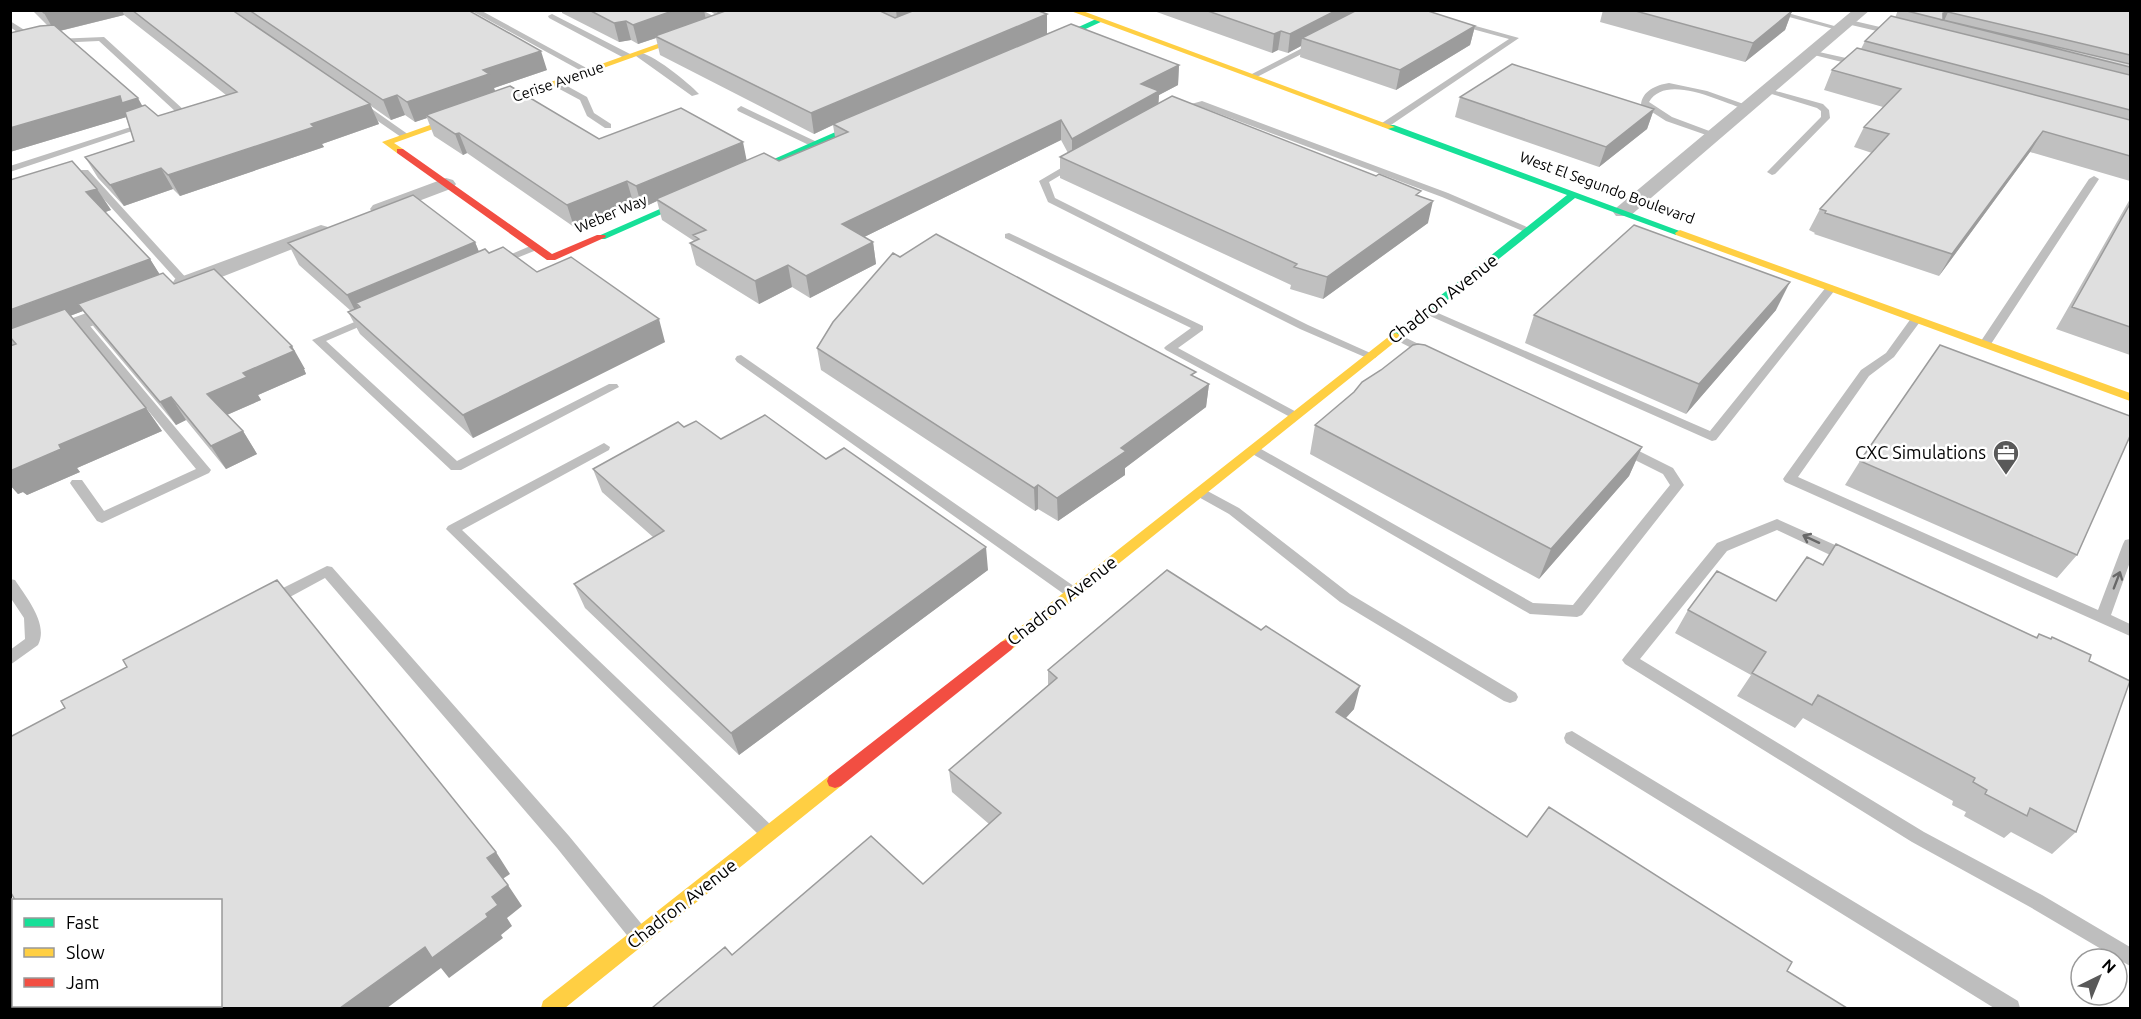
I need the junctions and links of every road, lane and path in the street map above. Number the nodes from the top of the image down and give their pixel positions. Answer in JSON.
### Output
{"nodes":[{"id":1,"x":473,"y":10,"type":"edge"},
{"id":2,"x":695,"y":10,"type":"edge"},
{"id":3,"x":762,"y":10,"type":"edge"},
{"id":4,"x":1071,"y":10,"type":"edge"},
{"id":5,"x":1766,"y":10,"type":"edge"},
{"id":6,"x":552,"y":16,"type":"dead end"},
{"id":7,"x":1853,"y":19,"type":"edge"},
{"id":8,"x":1449,"y":20,"type":"edge"},
{"id":9,"x":1099,"y":21,"type":"junction"},
{"id":10,"x":10,"y":23,"type":"edge"},
{"id":11,"x":724,"y":24,"type":"junction"},
{"id":12,"x":1896,"y":25,"type":"edge"},
{"id":13,"x":1901,"y":35,"type":"edge"},
{"id":14,"x":1326,"y":40,"type":"edge"},
{"id":15,"x":1029,"y":51,"type":"edge"},
{"id":16,"x":1813,"y":52,"type":"junction"},
{"id":17,"x":634,"y":55,"type":"junction"},
{"id":18,"x":1866,"y":66,"type":"edge"},
{"id":19,"x":588,"y":71,"type":"junction"},
{"id":20,"x":1252,"y":76,"type":"junction"},
{"id":21,"x":555,"y":83,"type":"junction"},
{"id":22,"x":1768,"y":90,"type":"junction"},
{"id":23,"x":695,"y":94,"type":"dead end"},
{"id":24,"x":352,"y":99,"type":"edge"},
{"id":25,"x":1748,"y":107,"type":"junction"},
{"id":26,"x":741,"y":109,"type":"dead end"},
{"id":27,"x":1171,"y":110,"type":"edge"},
{"id":28,"x":890,"y":112,"type":"edge"},
{"id":29,"x":1385,"y":125,"type":"junction"},
{"id":30,"x":608,"y":126,"type":"dead end"},
{"id":31,"x":404,"y":135,"type":"junction"},
{"id":32,"x":1715,"y":135,"type":"junction"},
{"id":33,"x":814,"y":144,"type":"junction"},
{"id":34,"x":1083,"y":159,"type":"edge"},
{"id":35,"x":10,"y":169,"type":"edge"},
{"id":36,"x":1772,"y":172,"type":"dead end"},
{"id":37,"x":2094,"y":179,"type":"dead end"},
{"id":38,"x":53,"y":182,"type":"edge"},
{"id":39,"x":446,"y":184,"type":"junction"},
{"id":40,"x":1574,"y":194,"type":"junction"},
{"id":41,"x":1623,"y":212,"type":"junction"},
{"id":42,"x":359,"y":217,"type":"edge"},
{"id":43,"x":337,"y":225,"type":"edge"},
{"id":44,"x":1529,"y":230,"type":"junction"},
{"id":45,"x":1009,"y":236,"type":"dead end"},
{"id":46,"x":535,"y":247,"type":"junction"},
{"id":47,"x":491,"y":266,"type":"edge"},
{"id":48,"x":185,"y":283,"type":"junction"},
{"id":49,"x":1831,"y":288,"type":"junction"},
{"id":50,"x":164,"y":291,"type":"edge"},
{"id":51,"x":144,"y":299,"type":"edge"},
{"id":52,"x":383,"y":312,"type":"edge"},
{"id":53,"x":1427,"y":312,"type":"junction"},
{"id":54,"x":1916,"y":319,"type":"junction"},
{"id":55,"x":81,"y":322,"type":"junction"},
{"id":56,"x":1396,"y":336,"type":"junction"},
{"id":57,"x":1985,"y":344,"type":"junction"},
{"id":58,"x":10,"y":349,"type":"edge"},
{"id":59,"x":1371,"y":356,"type":"junction"},
{"id":60,"x":741,"y":359,"type":"dead end"},
{"id":61,"x":1441,"y":359,"type":"edge"},
{"id":62,"x":613,"y":387,"type":"dead end"},
{"id":63,"x":2130,"y":397,"type":"edge"},
{"id":64,"x":1296,"y":415,"type":"junction"},
{"id":65,"x":1617,"y":446,"type":"edge"},
{"id":66,"x":604,"y":447,"type":"dead end"},
{"id":67,"x":1254,"y":449,"type":"junction"},
{"id":68,"x":77,"y":483,"type":"dead end"},
{"id":69,"x":1200,"y":492,"type":"junction"},
{"id":70,"x":2130,"y":544,"type":"edge"},
{"id":71,"x":1863,"y":564,"type":"edge"},
{"id":72,"x":10,"y":584,"type":"edge"},
{"id":73,"x":1073,"y":593,"type":"junction"},
{"id":74,"x":253,"y":610,"type":"edge"},
{"id":75,"x":2103,"y":617,"type":"junction"},
{"id":76,"x":2130,"y":630,"type":"edge"},
{"id":77,"x":10,"y":659,"type":"edge"},
{"id":78,"x":1510,"y":697,"type":"dead end"},
{"id":79,"x":1572,"y":738,"type":"dead end"},
{"id":80,"x":770,"y":834,"type":"junction"},
{"id":81,"x":640,"y":937,"type":"junction"},
{"id":82,"x":2130,"y":957,"type":"edge"},
{"id":83,"x":550,"y":1008,"type":"edge"},
{"id":84,"x":2011,"y":1008,"type":"edge"}],
"edges":[{"from":1,"to":19,"type":"lane"},
{"from":2,"to":11,"type":"lane"},
{"from":3,"to":11,"type":"street","name":"Cerise Avenue"},
{"from":4,"to":9,"type":"street","name":"West El Segundo Boulevard"},
{"from":5,"to":7,"type":"lane"},
{"from":6,"to":17,"type":"lane"},
{"from":7,"to":12,"type":"lane"},
{"from":7,"to":13,"type":"lane"},
{"from":7,"to":16,"type":"street"},
{"from":8,"to":29,"type":"lane"},
{"from":9,"to":15,"type":"street"},
{"from":9,"to":20,"type":"street","name":"West El Segundo Boulevard"},
{"from":10,"to":35,"type":"lane"},
{"from":11,"to":17,"type":"street","name":"Cerise Avenue"},
{"from":14,"to":20,"type":"lane"},
{"from":16,"to":18,"type":"lane"},
{"from":16,"to":22,"type":"street"},
{"from":17,"to":19,"type":"street","name":"Cerise Avenue"},
{"from":17,"to":23,"type":"lane"},
{"from":19,"to":21,"type":"street","name":"Cerise Avenue"},
{"from":20,"to":29,"type":"street","name":"West El Segundo Boulevard"},
{"from":21,"to":30,"type":"lane"},
{"from":21,"to":31,"type":"street","name":"Cerise Avenue"},
{"from":22,"to":25,"type":"street"},
{"from":22,"to":36,"type":"lane"},
{"from":24,"to":31,"type":"lane"},
{"from":25,"to":32,"type":"street"},
{"from":25,"to":32,"type":"lane"},
{"from":26,"to":33,"type":"lane"},
{"from":27,"to":44,"type":"lane"},
{"from":28,"to":33,"type":"street","name":"Weber Way"},
{"from":29,"to":40,"type":"street","name":"West El Segundo Boulevard"},
{"from":31,"to":39,"type":"street"},
{"from":32,"to":41,"type":"street"},
{"from":33,"to":46,"type":"street","name":"Weber Way"},
{"from":34,"to":59,"type":"lane"},
{"from":37,"to":57,"type":"lane"},
{"from":38,"to":48,"type":"lane"},
{"from":39,"to":42,"type":"street"},
{"from":39,"to":46,"type":"street","name":"Weber Way"},
{"from":40,"to":41,"type":"street","name":"West El Segundo Boulevard"},
{"from":40,"to":44,"type":"street","name":"Chadron Avenue"},
{"from":41,"to":49,"type":"street","name":"West El Segundo Boulevard"},
{"from":43,"to":48,"type":"street"},
{"from":44,"to":53,"type":"street","name":"Chadron Avenue"},
{"from":45,"to":64,"type":"lane"},
{"from":46,"to":47,"type":"lane"},
{"from":48,"to":50,"type":"street"},
{"from":49,"to":53,"type":"lane"},
{"from":49,"to":54,"type":"street","name":"West El Segundo Boulevard"},
{"from":51,"to":55,"type":"street"},
{"from":52,"to":62,"type":"lane"},
{"from":53,"to":56,"type":"street","name":"Chadron Avenue"},
{"from":54,"to":57,"type":"street","name":"West El Segundo Boulevard"},
{"from":54,"to":75,"type":"lane"},
{"from":55,"to":58,"type":"street"},
{"from":55,"to":68,"type":"lane"},
{"from":56,"to":59,"type":"street","name":"Chadron Avenue"},
{"from":56,"to":61,"type":"lane"},
{"from":57,"to":63,"type":"street","name":"West El Segundo Boulevard"},
{"from":59,"to":64,"type":"street","name":"Chadron Avenue"},
{"from":60,"to":73,"type":"lane"},
{"from":64,"to":67,"type":"street","name":"Chadron Avenue"},
{"from":65,"to":67,"type":"lane"},
{"from":66,"to":80,"type":"lane"},
{"from":67,"to":69,"type":"street","name":"Chadron Avenue"},
{"from":69,"to":73,"type":"street","name":"Chadron Avenue"},
{"from":69,"to":78,"type":"lane"},
{"from":75,"to":70,"type":"lane","one_way":true},
{"from":71,"to":82,"type":"lane","one_way":true},
{"from":72,"to":77,"type":"lane"},
{"from":73,"to":80,"type":"street","name":"Chadron Avenue"},
{"from":74,"to":81,"type":"lane"},
{"from":75,"to":76,"type":"lane"},
{"from":79,"to":84,"type":"lane"},
{"from":80,"to":81,"type":"street","name":"Chadron Avenue"},
{"from":81,"to":83,"type":"street","name":"Chadron Avenue"}]}
